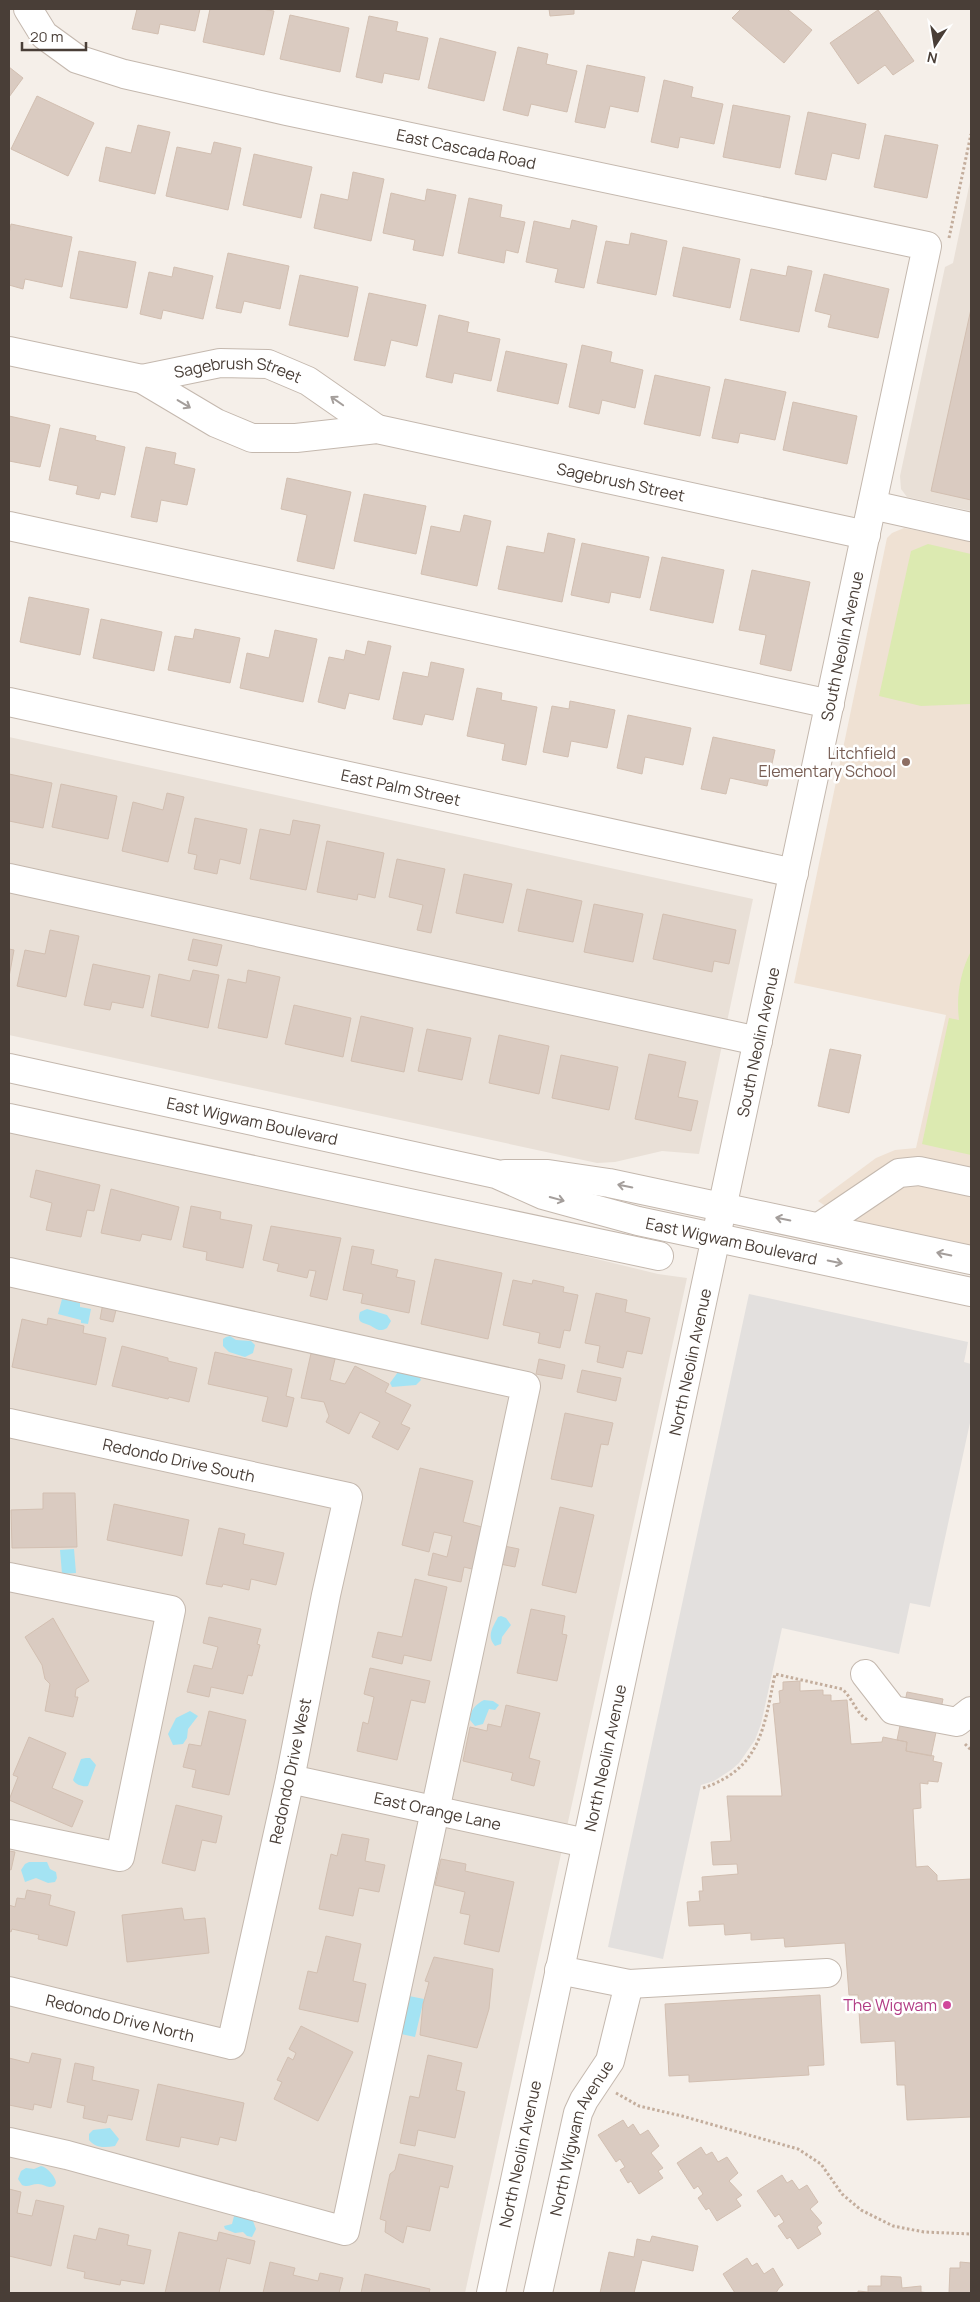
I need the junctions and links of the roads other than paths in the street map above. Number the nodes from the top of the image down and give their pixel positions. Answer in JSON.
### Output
{"nodes":[{"id":1,"x":28,"y":9,"type":"edge"},
{"id":2,"x":927,"y":246,"type":"joint"},
{"id":3,"x":9,"y":351,"type":"edge"},
{"id":4,"x":142,"y":379,"type":"junction"},
{"id":5,"x":377,"y":429,"type":"junction"},
{"id":6,"x":872,"y":505,"type":"junction"},
{"id":7,"x":9,"y":526,"type":"edge"},
{"id":8,"x":971,"y":527,"type":"edge"},
{"id":9,"x":866,"y":535,"type":"junction"},
{"id":10,"x":9,"y":702,"type":"edge"},
{"id":11,"x":830,"y":704,"type":"junction"},
{"id":12,"x":794,"y":873,"type":"junction"},
{"id":13,"x":9,"y":878,"type":"edge"},
{"id":14,"x":758,"y":1041,"type":"junction"},
{"id":15,"x":9,"y":1068,"type":"edge"},
{"id":16,"x":9,"y":1118,"type":"edge"},
{"id":17,"x":971,"y":1182,"type":"edge"},
{"id":18,"x":719,"y":1222,"type":"junction"},
{"id":19,"x":819,"y":1227,"type":"junction"},
{"id":20,"x":659,"y":1256,"type":"dead end"},
{"id":21,"x":971,"y":1260,"type":"edge"},
{"id":22,"x":9,"y":1272,"type":"edge"},
{"id":23,"x":971,"y":1292,"type":"edge"},
{"id":24,"x":9,"y":1423,"type":"edge"},
{"id":25,"x":348,"y":1497,"type":"joint"},
{"id":26,"x":9,"y":1577,"type":"edge"},
{"id":27,"x":865,"y":1674,"type":"dead end"},
{"id":28,"x":971,"y":1711,"type":"edge"},
{"id":29,"x":290,"y":1779,"type":"junction"},
{"id":30,"x":435,"y":1811,"type":"junction"},
{"id":31,"x":9,"y":1834,"type":"edge"},
{"id":32,"x":586,"y":1843,"type":"junction"},
{"id":33,"x":560,"y":1970,"type":"junction"},
{"id":34,"x":827,"y":1973,"type":"dead end"},
{"id":35,"x":629,"y":1984,"type":"junction"},
{"id":36,"x":9,"y":1991,"type":"edge"},
{"id":37,"x":231,"y":2045,"type":"joint"},
{"id":38,"x":9,"y":2142,"type":"edge"},
{"id":39,"x":490,"y":2293,"type":"edge"},
{"id":40,"x":538,"y":2293,"type":"edge"}],
"edges":[{"from":1,"to":2,"type":"street","name":"East Cascada Road"},
{"from":2,"to":6,"type":"street","name":"South Neolin Avenue"},
{"from":3,"to":4,"type":"street","name":"Sagebrush Street"},
{"from":4,"to":5,"type":"street","name":"Sagebrush Street","one_way":true},
{"from":5,"to":4,"type":"street","name":"Sagebrush Street","one_way":true},
{"from":5,"to":9,"type":"street","name":"Sagebrush Street"},
{"from":6,"to":8,"type":"street"},
{"from":6,"to":9,"type":"street","name":"South Neolin Avenue"},
{"from":7,"to":11,"type":"street"},
{"from":9,"to":11,"type":"street","name":"South Neolin Avenue"},
{"from":10,"to":12,"type":"street","name":"East Palm Street"},
{"from":11,"to":12,"type":"street","name":"South Neolin Avenue"},
{"from":12,"to":14,"type":"street","name":"South Neolin Avenue"},
{"from":13,"to":14,"type":"street"},
{"from":14,"to":18,"type":"street","name":"South Neolin Avenue"},
{"from":15,"to":18,"type":"street","name":"East Wigwam Boulevard"},
{"from":16,"to":20,"type":"street"},
{"from":17,"to":19,"type":"street"},
{"from":19,"to":18,"type":"street","name":"East Wigwam Boulevard","one_way":true},
{"from":18,"to":23,"type":"street","name":"East Wigwam Boulevard","one_way":true},
{"from":18,"to":32,"type":"street","name":"North Neolin Avenue"},
{"from":21,"to":19,"type":"street","name":"East Wigwam Boulevard","one_way":true},
{"from":22,"to":30,"type":"street"},
{"from":24,"to":25,"type":"street","name":"Redondo Drive South"},
{"from":25,"to":29,"type":"street","name":"Redondo Drive West"},
{"from":26,"to":31,"type":"street"},
{"from":27,"to":28,"type":"street"},
{"from":29,"to":30,"type":"street","name":"East Orange Lane"},
{"from":29,"to":37,"type":"street","name":"Redondo Drive West"},
{"from":30,"to":32,"type":"street","name":"East Orange Lane"},
{"from":30,"to":38,"type":"street"},
{"from":32,"to":33,"type":"street","name":"North Neolin Avenue"},
{"from":33,"to":35,"type":"street"},
{"from":33,"to":39,"type":"street","name":"North Neolin Avenue"},
{"from":34,"to":35,"type":"street"},
{"from":35,"to":40,"type":"street","name":"North Wigwam Avenue"},
{"from":36,"to":37,"type":"street","name":"Redondo Drive North"}]}
